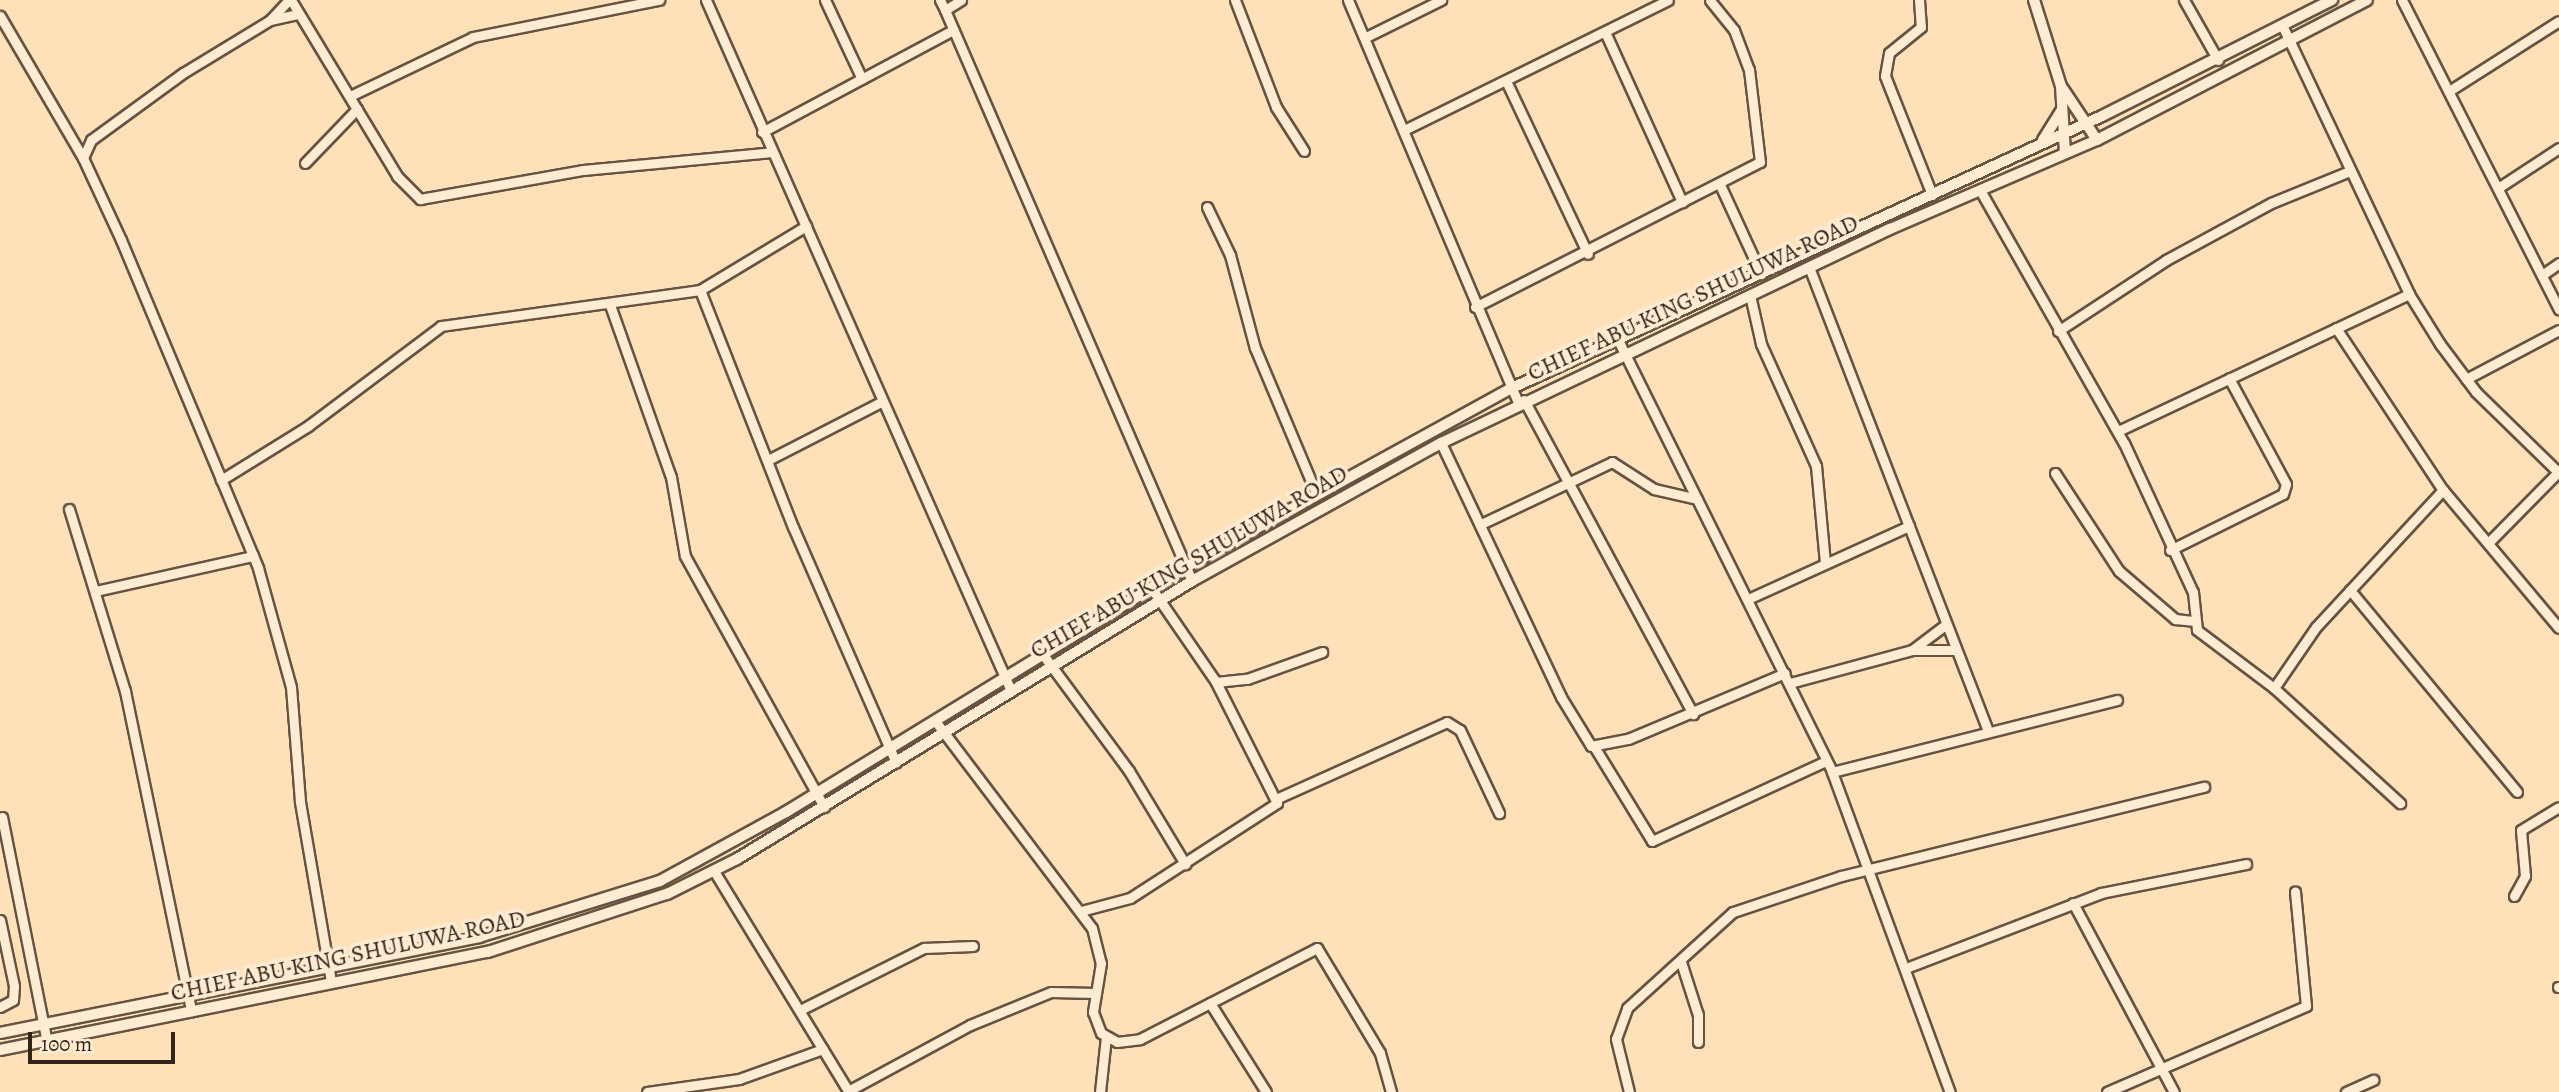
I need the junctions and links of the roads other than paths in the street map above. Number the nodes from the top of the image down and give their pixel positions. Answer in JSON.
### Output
{"nodes":[{"id":1,"x":290,"y":0,"type":"edge"},
{"id":2,"x":659,"y":0,"type":"edge"},
{"id":3,"x":706,"y":0,"type":"edge"},
{"id":4,"x":825,"y":0,"type":"edge"},
{"id":5,"x":961,"y":0,"type":"edge"},
{"id":6,"x":1235,"y":0,"type":"edge"},
{"id":7,"x":1348,"y":0,"type":"edge"},
{"id":8,"x":1441,"y":0,"type":"edge"},
{"id":9,"x":1668,"y":0,"type":"edge"},
{"id":10,"x":1710,"y":0,"type":"edge"},
{"id":11,"x":1919,"y":0,"type":"edge"},
{"id":12,"x":2034,"y":0,"type":"edge"},
{"id":13,"x":2184,"y":0,"type":"edge"},
{"id":14,"x":2332,"y":0,"type":"edge"},
{"id":15,"x":2367,"y":0,"type":"edge"},
{"id":16,"x":2402,"y":0,"type":"edge"},
{"id":17,"x":942,"y":5,"type":"edge"},
{"id":18,"x":298,"y":14,"type":"junction"},
{"id":19,"x":0,"y":16,"type":"edge"},
{"id":20,"x":270,"y":20,"type":"junction"},
{"id":21,"x":2559,"y":21,"type":"edge"},
{"id":22,"x":2283,"y":27,"type":"junction"},
{"id":23,"x":953,"y":30,"type":"junction"},
{"id":24,"x":1605,"y":32,"type":"junction"},
{"id":25,"x":1366,"y":37,"type":"junction"},
{"id":26,"x":2290,"y":42,"type":"junction"},
{"id":27,"x":2218,"y":60,"type":"junction"},
{"id":28,"x":862,"y":79,"type":"junction"},
{"id":29,"x":1507,"y":83,"type":"junction"},
{"id":30,"x":2062,"y":86,"type":"junction"},
{"id":31,"x":2449,"y":91,"type":"junction"},
{"id":32,"x":350,"y":96,"type":"junction"},
{"id":33,"x":2063,"y":107,"type":"junction"},
{"id":34,"x":2075,"y":107,"type":"junction"},
{"id":35,"x":357,"y":108,"type":"junction"},
{"id":36,"x":2102,"y":116,"type":"junction"},
{"id":37,"x":2085,"y":124,"type":"junction"},
{"id":38,"x":1404,"y":130,"type":"junction"},
{"id":39,"x":762,"y":132,"type":"junction"},
{"id":40,"x":2066,"y":133,"type":"junction"},
{"id":41,"x":71,"y":139,"type":"junction"},
{"id":42,"x":91,"y":140,"type":"junction"},
{"id":43,"x":2097,"y":140,"type":"junction"},
{"id":44,"x":2037,"y":146,"type":"junction"},
{"id":45,"x":2559,"y":148,"type":"edge"},
{"id":46,"x":1304,"y":151,"type":"dead end"},
{"id":47,"x":772,"y":152,"type":"junction"},
{"id":48,"x":2065,"y":153,"type":"junction"},
{"id":49,"x":83,"y":158,"type":"junction"},
{"id":50,"x":306,"y":163,"type":"dead end"},
{"id":51,"x":2350,"y":171,"type":"junction"},
{"id":52,"x":1721,"y":187,"type":"junction"},
{"id":53,"x":2498,"y":188,"type":"junction"},
{"id":54,"x":1980,"y":191,"type":"junction"},
{"id":55,"x":1932,"y":195,"type":"junction"},
{"id":56,"x":1682,"y":202,"type":"junction"},
{"id":57,"x":1207,"y":206,"type":"dead end"},
{"id":58,"x":806,"y":226,"type":"junction"},
{"id":59,"x":1588,"y":254,"type":"junction"},
{"id":60,"x":2559,"y":263,"type":"edge"},
{"id":61,"x":1809,"y":267,"type":"junction"},
{"id":62,"x":1760,"y":274,"type":"junction"},
{"id":63,"x":2542,"y":275,"type":"junction"},
{"id":64,"x":700,"y":290,"type":"junction"},
{"id":65,"x":2409,"y":294,"type":"junction"},
{"id":66,"x":1750,"y":295,"type":"junction"},
{"id":67,"x":610,"y":305,"type":"junction"},
{"id":68,"x":1475,"y":307,"type":"junction"},
{"id":69,"x":2559,"y":309,"type":"edge"},
{"id":70,"x":2336,"y":328,"type":"junction"},
{"id":71,"x":2559,"y":330,"type":"edge"},
{"id":72,"x":2058,"y":331,"type":"junction"},
{"id":73,"x":1618,"y":340,"type":"junction"},
{"id":74,"x":1626,"y":355,"type":"junction"},
{"id":75,"x":2229,"y":378,"type":"junction"},
{"id":76,"x":2466,"y":379,"type":"junction"},
{"id":77,"x":1512,"y":388,"type":"junction"},
{"id":78,"x":881,"y":402,"type":"junction"},
{"id":79,"x":1521,"y":402,"type":"junction"},
{"id":80,"x":2118,"y":431,"type":"junction"},
{"id":81,"x":1441,"y":443,"type":"junction"},
{"id":82,"x":768,"y":460,"type":"junction"},
{"id":83,"x":2558,"y":472,"type":"edge"},
{"id":84,"x":2055,"y":473,"type":"dead end"},
{"id":85,"x":221,"y":480,"type":"junction"},
{"id":86,"x":1571,"y":483,"type":"junction"},
{"id":87,"x":2443,"y":489,"type":"junction"},
{"id":88,"x":1316,"y":493,"type":"junction"},
{"id":89,"x":1697,"y":499,"type":"junction"},
{"id":90,"x":69,"y":509,"type":"dead end"},
{"id":91,"x":1481,"y":524,"type":"junction"},
{"id":92,"x":1909,"y":526,"type":"junction"},
{"id":93,"x":2488,"y":543,"type":"junction"},
{"id":94,"x":2170,"y":550,"type":"junction"},
{"id":95,"x":253,"y":556,"type":"junction"},
{"id":96,"x":1825,"y":563,"type":"junction"},
{"id":97,"x":1185,"y":567,"type":"junction"},
{"id":98,"x":1192,"y":581,"type":"junction"},
{"id":99,"x":1152,"y":589,"type":"junction"},
{"id":100,"x":2350,"y":590,"type":"junction"},
{"id":101,"x":96,"y":591,"type":"junction"},
{"id":102,"x":1748,"y":599,"type":"junction"},
{"id":103,"x":1160,"y":601,"type":"junction"},
{"id":104,"x":2193,"y":621,"type":"junction"},
{"id":105,"x":1944,"y":626,"type":"junction"},
{"id":106,"x":2559,"y":628,"type":"edge"},
{"id":107,"x":1912,"y":650,"type":"junction"},
{"id":108,"x":1954,"y":650,"type":"junction"},
{"id":109,"x":1322,"y":652,"type":"dead end"},
{"id":110,"x":1044,"y":656,"type":"junction"},
{"id":111,"x":1051,"y":668,"type":"junction"},
{"id":112,"x":1785,"y":673,"type":"junction"},
{"id":113,"x":1004,"y":679,"type":"junction"},
{"id":114,"x":1216,"y":682,"type":"junction"},
{"id":115,"x":1790,"y":683,"type":"junction"},
{"id":116,"x":2274,"y":688,"type":"junction"},
{"id":117,"x":1011,"y":691,"type":"junction"},
{"id":118,"x":2117,"y":700,"type":"dead end"},
{"id":119,"x":1693,"y":714,"type":"junction"},
{"id":120,"x":936,"y":722,"type":"junction"},
{"id":121,"x":1988,"y":732,"type":"junction"},
{"id":122,"x":944,"y":734,"type":"junction"},
{"id":123,"x":1595,"y":748,"type":"junction"},
{"id":124,"x":890,"y":750,"type":"junction"},
{"id":125,"x":1826,"y":761,"type":"junction"},
{"id":126,"x":896,"y":763,"type":"junction"},
{"id":127,"x":1832,"y":772,"type":"junction"},
{"id":128,"x":2204,"y":787,"type":"dead end"},
{"id":129,"x":2517,"y":792,"type":"dead end"},
{"id":130,"x":816,"y":794,"type":"junction"},
{"id":131,"x":1278,"y":798,"type":"junction"},
{"id":132,"x":2400,"y":803,"type":"dead end"},
{"id":133,"x":824,"y":807,"type":"junction"},
{"id":134,"x":2559,"y":807,"type":"edge"},
{"id":135,"x":1499,"y":813,"type":"dead end"},
{"id":136,"x":2,"y":817,"type":"edge"},
{"id":137,"x":1185,"y":864,"type":"junction"},
{"id":138,"x":2246,"y":864,"type":"dead end"},
{"id":139,"x":1871,"y":868,"type":"junction"},
{"id":140,"x":714,"y":871,"type":"junction"},
{"id":141,"x":2295,"y":892,"type":"dead end"},
{"id":142,"x":2514,"y":896,"type":"dead end"},
{"id":143,"x":2073,"y":903,"type":"junction"},
{"id":144,"x":1080,"y":911,"type":"junction"},
{"id":145,"x":0,"y":920,"type":"edge"},
{"id":146,"x":973,"y":946,"type":"dead end"},
{"id":147,"x":1681,"y":962,"type":"junction"},
{"id":148,"x":328,"y":966,"type":"junction"},
{"id":149,"x":1906,"y":968,"type":"junction"},
{"id":150,"x":331,"y":982,"type":"junction"},
{"id":151,"x":1096,"y":993,"type":"junction"},
{"id":152,"x":188,"y":995,"type":"junction"},
{"id":153,"x":1210,"y":1003,"type":"junction"},
{"id":154,"x":0,"y":1007,"type":"edge"},
{"id":155,"x":800,"y":1010,"type":"junction"},
{"id":156,"x":191,"y":1011,"type":"junction"},
{"id":157,"x":44,"y":1025,"type":"junction"},
{"id":158,"x":0,"y":1033,"type":"edge"},
{"id":159,"x":1106,"y":1037,"type":"junction"},
{"id":160,"x":47,"y":1042,"type":"junction"},
{"id":161,"x":1698,"y":1042,"type":"dead end"},
{"id":162,"x":823,"y":1049,"type":"junction"},
{"id":163,"x":0,"y":1050,"type":"edge"},
{"id":164,"x":2161,"y":1068,"type":"junction"},
{"id":165,"x":2373,"y":1080,"type":"dead end"},
{"id":166,"x":849,"y":1091,"type":"edge"},
{"id":167,"x":647,"y":1092,"type":"edge"},
{"id":168,"x":1100,"y":1092,"type":"edge"},
{"id":169,"x":1266,"y":1092,"type":"edge"},
{"id":170,"x":1391,"y":1092,"type":"edge"},
{"id":171,"x":1629,"y":1092,"type":"edge"},
{"id":172,"x":1950,"y":1092,"type":"edge"},
{"id":173,"x":2107,"y":1092,"type":"edge"},
{"id":174,"x":2174,"y":1092,"type":"edge"},
{"id":175,"x":2346,"y":1092,"type":"edge"}],
"edges":[{"from":1,"to":18,"type":"street"},
{"from":1,"to":20,"type":"street"},
{"from":2,"to":32,"type":"street"},
{"from":3,"to":39,"type":"street"},
{"from":4,"to":28,"type":"street"},
{"from":5,"to":17,"type":"street"},
{"from":6,"to":46,"type":"street"},
{"from":7,"to":25,"type":"street"},
{"from":8,"to":25,"type":"street"},
{"from":9,"to":24,"type":"street"},
{"from":10,"to":52,"type":"street"},
{"from":11,"to":55,"type":"street"},
{"from":12,"to":30,"type":"street"},
{"from":13,"to":27,"type":"street"},
{"from":14,"to":22,"type":"street"},
{"from":15,"to":26,"type":"street","name":"CHIEF ABU KING SHULUWA ROAD"},
{"from":16,"to":31,"type":"street"},
{"from":17,"to":23,"type":"street"},
{"from":18,"to":20,"type":"street"},
{"from":18,"to":32,"type":"street"},
{"from":19,"to":41,"type":"street"},
{"from":20,"to":42,"type":"street"},
{"from":21,"to":31,"type":"street"},
{"from":22,"to":26,"type":"street"},
{"from":22,"to":27,"type":"street"},
{"from":23,"to":28,"type":"street"},
{"from":23,"to":97,"type":"street"},
{"from":24,"to":29,"type":"street"},
{"from":24,"to":56,"type":"street"},
{"from":25,"to":38,"type":"street"},
{"from":26,"to":43,"type":"street","name":"CHIEF ABU KING SHULUWA ROAD"},
{"from":26,"to":51,"type":"street"},
{"from":27,"to":36,"type":"street"},
{"from":28,"to":39,"type":"street"},
{"from":29,"to":38,"type":"street"},
{"from":29,"to":59,"type":"street"},
{"from":30,"to":33,"type":"street"},
{"from":30,"to":34,"type":"street"},
{"from":31,"to":53,"type":"street"},
{"from":32,"to":35,"type":"street"},
{"from":33,"to":40,"type":"street"},
{"from":33,"to":44,"type":"street"},
{"from":34,"to":36,"type":"street"},
{"from":34,"to":37,"type":"street"},
{"from":35,"to":47,"type":"street"},
{"from":35,"to":50,"type":"street"},
{"from":36,"to":37,"type":"street"},
{"from":37,"to":40,"type":"street"},
{"from":37,"to":43,"type":"street"},
{"from":38,"to":68,"type":"street"},
{"from":39,"to":47,"type":"street"},
{"from":40,"to":44,"type":"street"},
{"from":40,"to":48,"type":"street"},
{"from":41,"to":42,"type":"street"},
{"from":41,"to":49,"type":"street"},
{"from":42,"to":49,"type":"street"},
{"from":43,"to":48,"type":"street","name":"CHIEF ABU KING SHULUWA ROAD"},
{"from":44,"to":55,"type":"street"},
{"from":45,"to":53,"type":"street"},
{"from":47,"to":58,"type":"street"},
{"from":48,"to":54,"type":"street","name":"CHIEF ABU KING SHULUWA ROAD"},
{"from":49,"to":85,"type":"street"},
{"from":51,"to":65,"type":"street"},
{"from":51,"to":72,"type":"street"},
{"from":52,"to":56,"type":"street"},
{"from":52,"to":62,"type":"street"},
{"from":53,"to":63,"type":"street"},
{"from":54,"to":61,"type":"street","name":"CHIEF ABU KING SHULUWA ROAD"},
{"from":54,"to":72,"type":"street"},
{"from":55,"to":62,"type":"street"},
{"from":56,"to":59,"type":"street"},
{"from":57,"to":88,"type":"street"},
{"from":58,"to":64,"type":"street"},
{"from":58,"to":78,"type":"street"},
{"from":59,"to":68,"type":"street"},
{"from":60,"to":63,"type":"street"},
{"from":61,"to":66,"type":"street","name":"CHIEF ABU KING SHULUWA ROAD"},
{"from":61,"to":92,"type":"street"},
{"from":62,"to":73,"type":"street"},
{"from":63,"to":69,"type":"street"},
{"from":64,"to":67,"type":"street"},
{"from":64,"to":82,"type":"street"},
{"from":65,"to":70,"type":"street"},
{"from":65,"to":76,"type":"street"},
{"from":66,"to":74,"type":"street","name":"CHIEF ABU KING SHULUWA ROAD"},
{"from":66,"to":96,"type":"street"},
{"from":67,"to":85,"type":"street"},
{"from":67,"to":130,"type":"street"},
{"from":68,"to":77,"type":"street"},
{"from":70,"to":75,"type":"street"},
{"from":70,"to":87,"type":"street"},
{"from":71,"to":76,"type":"street"},
{"from":72,"to":80,"type":"street"},
{"from":73,"to":74,"type":"street"},
{"from":73,"to":77,"type":"street"},
{"from":74,"to":79,"type":"street","name":"CHIEF ABU KING SHULUWA ROAD"},
{"from":74,"to":89,"type":"street"},
{"from":75,"to":80,"type":"street"},
{"from":75,"to":94,"type":"street"},
{"from":76,"to":83,"type":"street"},
{"from":77,"to":79,"type":"street"},
{"from":77,"to":88,"type":"street"},
{"from":78,"to":82,"type":"street"},
{"from":78,"to":113,"type":"street"},
{"from":79,"to":81,"type":"street","name":"CHIEF ABU KING SHULUWA ROAD"},
{"from":79,"to":86,"type":"street"},
{"from":80,"to":94,"type":"street"},
{"from":81,"to":91,"type":"street"},
{"from":81,"to":98,"type":"street","name":"CHIEF ABU KING SHULUWA ROAD"},
{"from":82,"to":124,"type":"street"},
{"from":83,"to":93,"type":"street"},
{"from":84,"to":104,"type":"street"},
{"from":85,"to":95,"type":"street"},
{"from":86,"to":89,"type":"street"},
{"from":86,"to":91,"type":"street"},
{"from":86,"to":119,"type":"street"},
{"from":87,"to":93,"type":"street"},
{"from":87,"to":100,"type":"street"},
{"from":88,"to":97,"type":"street"},
{"from":89,"to":102,"type":"street"},
{"from":90,"to":101,"type":"street"},
{"from":91,"to":123,"type":"street"},
{"from":92,"to":96,"type":"street"},
{"from":92,"to":105,"type":"street"},
{"from":93,"to":106,"type":"street"},
{"from":94,"to":104,"type":"street"},
{"from":95,"to":101,"type":"street"},
{"from":95,"to":148,"type":"street"},
{"from":96,"to":102,"type":"street"},
{"from":97,"to":98,"type":"street"},
{"from":97,"to":99,"type":"street"},
{"from":98,"to":103,"type":"street","name":"CHIEF ABU KING SHULUWA ROAD"},
{"from":99,"to":103,"type":"street"},
{"from":99,"to":110,"type":"street"},
{"from":100,"to":116,"type":"street"},
{"from":100,"to":129,"type":"street"},
{"from":101,"to":152,"type":"street"},
{"from":102,"to":112,"type":"street"},
{"from":103,"to":111,"type":"street","name":"CHIEF ABU KING SHULUWA ROAD"},
{"from":103,"to":114,"type":"street"},
{"from":104,"to":116,"type":"street"},
{"from":105,"to":107,"type":"street"},
{"from":105,"to":108,"type":"street"},
{"from":107,"to":108,"type":"street"},
{"from":107,"to":115,"type":"street"},
{"from":108,"to":121,"type":"street"},
{"from":109,"to":114,"type":"street"},
{"from":110,"to":111,"type":"street"},
{"from":110,"to":113,"type":"street"},
{"from":111,"to":117,"type":"street","name":"CHIEF ABU KING SHULUWA ROAD"},
{"from":111,"to":137,"type":"street"},
{"from":112,"to":115,"type":"street"},
{"from":112,"to":119,"type":"street"},
{"from":113,"to":117,"type":"street"},
{"from":113,"to":120,"type":"street"},
{"from":114,"to":131,"type":"street"},
{"from":115,"to":125,"type":"street"},
{"from":116,"to":132,"type":"street"},
{"from":117,"to":122,"type":"street","name":"CHIEF ABU KING SHULUWA ROAD"},
{"from":118,"to":121,"type":"street"},
{"from":119,"to":123,"type":"street"},
{"from":120,"to":122,"type":"street"},
{"from":120,"to":124,"type":"street"},
{"from":121,"to":127,"type":"street"},
{"from":122,"to":126,"type":"street","name":"CHIEF ABU KING SHULUWA ROAD"},
{"from":122,"to":144,"type":"street"},
{"from":123,"to":125,"type":"street"},
{"from":124,"to":126,"type":"street"},
{"from":124,"to":130,"type":"street"},
{"from":125,"to":127,"type":"street"},
{"from":126,"to":133,"type":"street","name":"CHIEF ABU KING SHULUWA ROAD"},
{"from":127,"to":139,"type":"street"},
{"from":128,"to":139,"type":"street"},
{"from":130,"to":133,"type":"street"},
{"from":130,"to":148,"type":"street"},
{"from":131,"to":135,"type":"street"},
{"from":131,"to":137,"type":"street"},
{"from":133,"to":140,"type":"street","name":"CHIEF ABU KING SHULUWA ROAD"},
{"from":134,"to":142,"type":"street"},
{"from":136,"to":157,"type":"street"},
{"from":137,"to":144,"type":"street"},
{"from":138,"to":143,"type":"street"},
{"from":139,"to":147,"type":"street"},
{"from":139,"to":149,"type":"street"},
{"from":140,"to":150,"type":"street","name":"CHIEF ABU KING SHULUWA ROAD"},
{"from":140,"to":155,"type":"street"},
{"from":141,"to":164,"type":"street"},
{"from":143,"to":149,"type":"street"},
{"from":143,"to":164,"type":"street"},
{"from":144,"to":151,"type":"street"},
{"from":145,"to":154,"type":"street"},
{"from":146,"to":155,"type":"street"},
{"from":147,"to":161,"type":"street"},
{"from":147,"to":171,"type":"street"},
{"from":148,"to":150,"type":"street"},
{"from":148,"to":152,"type":"street"},
{"from":149,"to":172,"type":"street"},
{"from":150,"to":156,"type":"street","name":"CHIEF ABU KING SHULUWA ROAD"},
{"from":151,"to":159,"type":"street"},
{"from":151,"to":166,"type":"street"},
{"from":152,"to":156,"type":"street"},
{"from":152,"to":157,"type":"street"},
{"from":153,"to":159,"type":"street"},
{"from":153,"to":169,"type":"street"},
{"from":153,"to":170,"type":"street"},
{"from":155,"to":162,"type":"street"},
{"from":156,"to":160,"type":"street","name":"CHIEF ABU KING SHULUWA ROAD"},
{"from":157,"to":158,"type":"street"},
{"from":157,"to":160,"type":"street"},
{"from":159,"to":168,"type":"street"},
{"from":160,"to":163,"type":"street","name":"CHIEF ABU KING SHULUWA ROAD"},
{"from":162,"to":166,"type":"street"},
{"from":162,"to":167,"type":"street"},
{"from":164,"to":173,"type":"street"},
{"from":164,"to":174,"type":"street"},
{"from":165,"to":175,"type":"street"}]}
